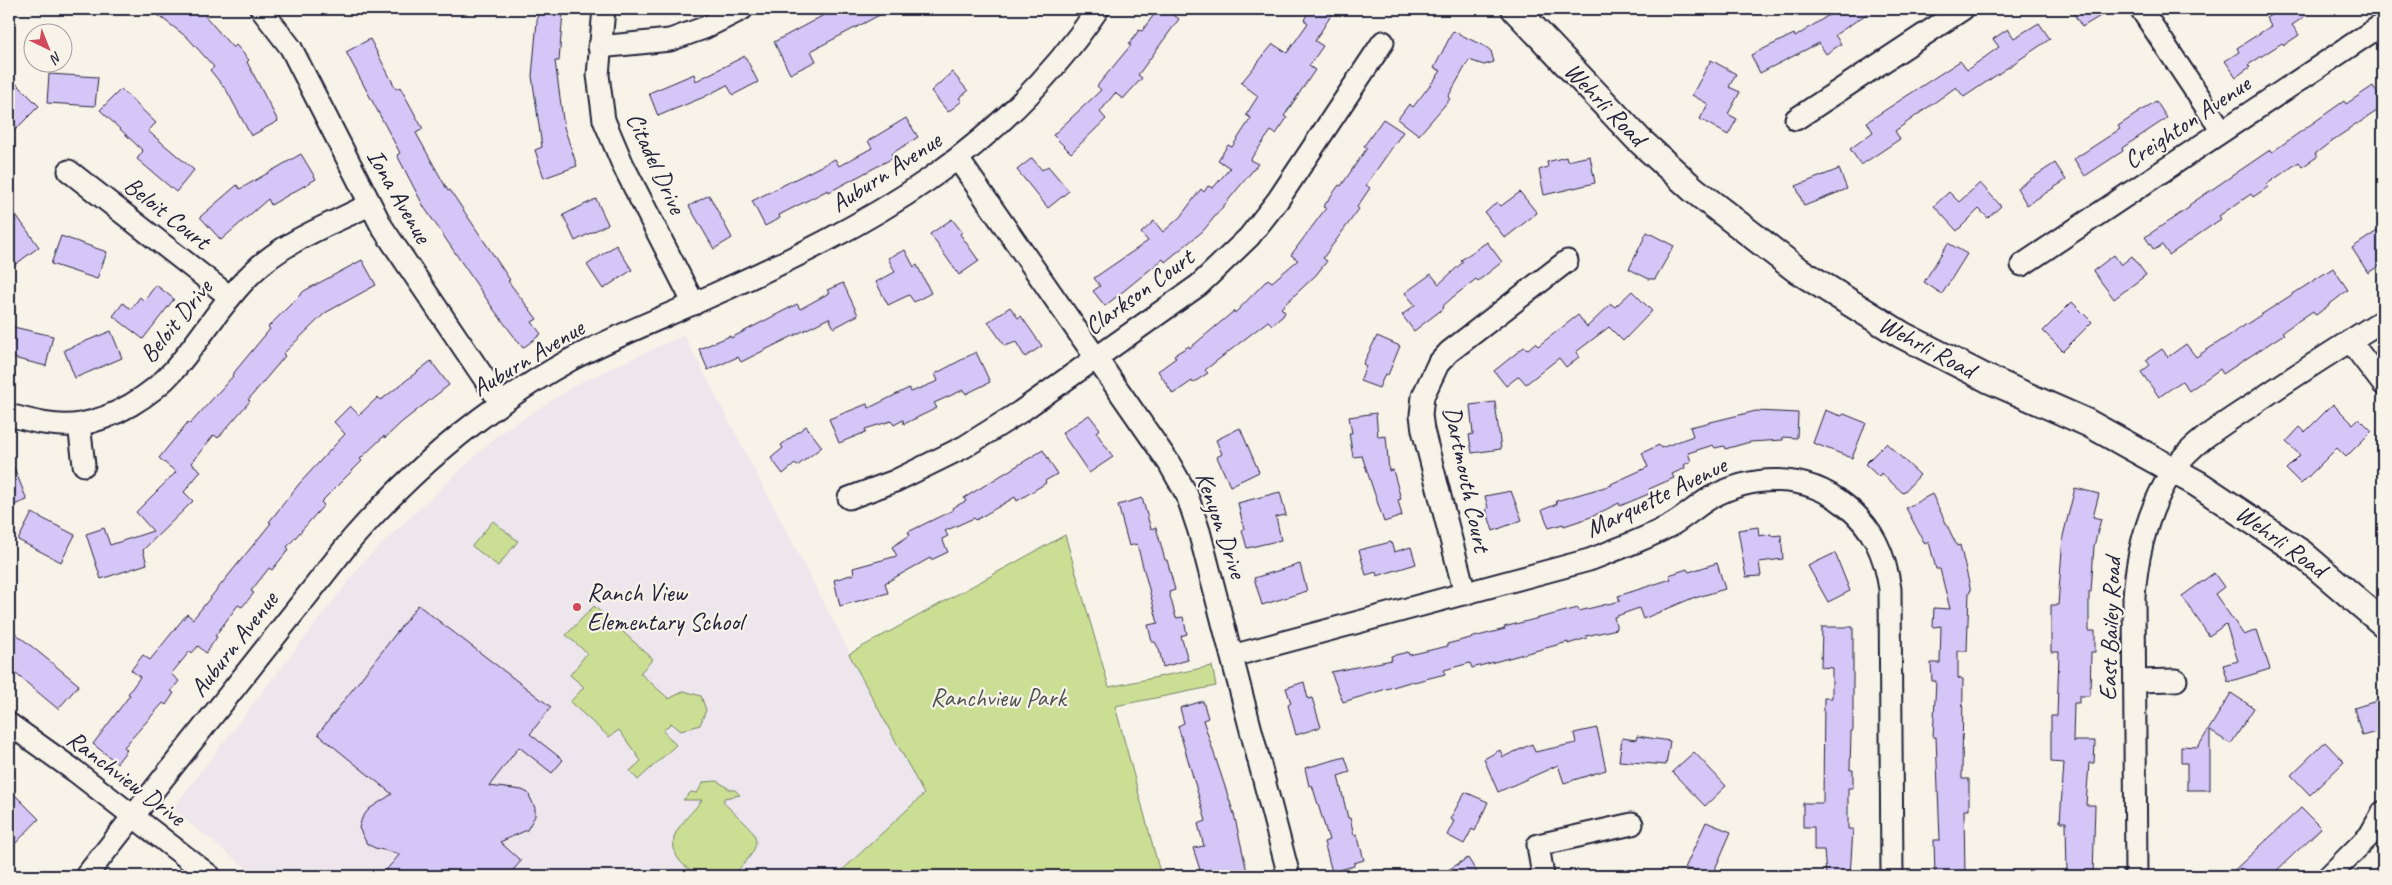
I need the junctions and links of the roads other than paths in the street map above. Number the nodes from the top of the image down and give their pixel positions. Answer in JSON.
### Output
{"nodes":[{"id":1,"x":261,"y":9,"type":"edge"},
{"id":2,"x":604,"y":9,"type":"edge"},
{"id":3,"x":742,"y":9,"type":"edge"},
{"id":4,"x":1098,"y":9,"type":"edge"},
{"id":5,"x":1515,"y":9,"type":"edge"},
{"id":6,"x":1963,"y":9,"type":"edge"},
{"id":7,"x":2141,"y":9,"type":"edge"},
{"id":8,"x":2383,"y":24,"type":"edge"},
{"id":9,"x":1383,"y":42,"type":"dead end"},
{"id":10,"x":599,"y":47,"type":"junction"},
{"id":11,"x":1796,"y":119,"type":"dead end"},
{"id":12,"x":2222,"y":131,"type":"junction"},
{"id":13,"x":958,"y":159,"type":"junction"},
{"id":14,"x":69,"y":171,"type":"dead end"},
{"id":15,"x":369,"y":205,"type":"junction"},
{"id":16,"x":1567,"y":261,"type":"dead end"},
{"id":17,"x":2022,"y":265,"type":"dead end"},
{"id":18,"x":230,"y":297,"type":"junction"},
{"id":19,"x":694,"y":304,"type":"junction"},
{"id":20,"x":2383,"y":320,"type":"edge"},
{"id":21,"x":2350,"y":341,"type":"junction"},
{"id":22,"x":1097,"y":358,"type":"junction"},
{"id":23,"x":2383,"y":384,"type":"edge"},
{"id":24,"x":501,"y":403,"type":"junction"},
{"id":25,"x":9,"y":415,"type":"edge"},
{"id":26,"x":79,"y":425,"type":"junction"},
{"id":27,"x":84,"y":465,"type":"dead end"},
{"id":28,"x":2173,"y":470,"type":"junction"},
{"id":29,"x":849,"y":498,"type":"dead end"},
{"id":30,"x":1465,"y":594,"type":"junction"},
{"id":31,"x":2383,"y":623,"type":"edge"},
{"id":32,"x":1232,"y":656,"type":"junction"},
{"id":33,"x":2176,"y":680,"type":"dead end"},
{"id":34,"x":2134,"y":681,"type":"junction"},
{"id":35,"x":9,"y":724,"type":"edge"},
{"id":36,"x":2383,"y":812,"type":"edge"},
{"id":37,"x":133,"y":816,"type":"junction"},
{"id":38,"x":1632,"y":824,"type":"dead end"},
{"id":39,"x":86,"y":876,"type":"edge"},
{"id":40,"x":210,"y":876,"type":"edge"},
{"id":41,"x":1289,"y":876,"type":"edge"},
{"id":42,"x":1543,"y":876,"type":"edge"},
{"id":43,"x":1892,"y":876,"type":"edge"},
{"id":44,"x":2136,"y":876,"type":"edge"},
{"id":45,"x":2329,"y":876,"type":"edge"}],
"edges":[{"from":1,"to":15,"type":"street","name":"Iona Avenue"},
{"from":2,"to":10,"type":"street","name":"Citadel Drive"},
{"from":3,"to":10,"type":"street"},
{"from":4,"to":13,"type":"street","name":"Auburn Avenue"},
{"from":5,"to":28,"type":"street","name":"Wehrli Road"},
{"from":6,"to":11,"type":"street"},
{"from":7,"to":12,"type":"street"},
{"from":8,"to":12,"type":"street","name":"Creighton Avenue"},
{"from":9,"to":22,"type":"street","name":"Clarkson Court"},
{"from":10,"to":19,"type":"street","name":"Citadel Drive"},
{"from":12,"to":17,"type":"street","name":"Creighton Avenue"},
{"from":13,"to":19,"type":"street","name":"Auburn Avenue"},
{"from":13,"to":22,"type":"street","name":"Kenyon Drive"},
{"from":14,"to":18,"type":"street","name":"Beloit Court"},
{"from":15,"to":18,"type":"street","name":"Beloit Drive"},
{"from":15,"to":24,"type":"street","name":"Iona Avenue"},
{"from":16,"to":30,"type":"street","name":"Dartmouth Court"},
{"from":18,"to":26,"type":"street","name":"Beloit Drive"},
{"from":19,"to":24,"type":"street","name":"Auburn Avenue"},
{"from":20,"to":21,"type":"street","name":"East Bailey Road"},
{"from":21,"to":23,"type":"street"},
{"from":21,"to":28,"type":"street","name":"East Bailey Road"},
{"from":22,"to":29,"type":"street","name":"Clarkson Court"},
{"from":22,"to":32,"type":"street","name":"Kenyon Drive"},
{"from":24,"to":37,"type":"street","name":"Auburn Avenue"},
{"from":25,"to":26,"type":"street","name":"Beloit Drive"},
{"from":26,"to":27,"type":"street"},
{"from":28,"to":31,"type":"street","name":"Wehrli Road"},
{"from":28,"to":34,"type":"street","name":"East Bailey Road"},
{"from":30,"to":32,"type":"street","name":"Marquette Avenue"},
{"from":30,"to":43,"type":"street","name":"Marquette Avenue"},
{"from":32,"to":41,"type":"street","name":"Kenyon Drive"},
{"from":33,"to":34,"type":"street"},
{"from":34,"to":44,"type":"street","name":"East Bailey Road"},
{"from":35,"to":37,"type":"street","name":"Ranchview Drive"},
{"from":36,"to":45,"type":"street"},
{"from":37,"to":39,"type":"street","name":"Auburn Avenue"},
{"from":37,"to":40,"type":"street","name":"Ranchview Drive"},
{"from":38,"to":42,"type":"street"}]}
